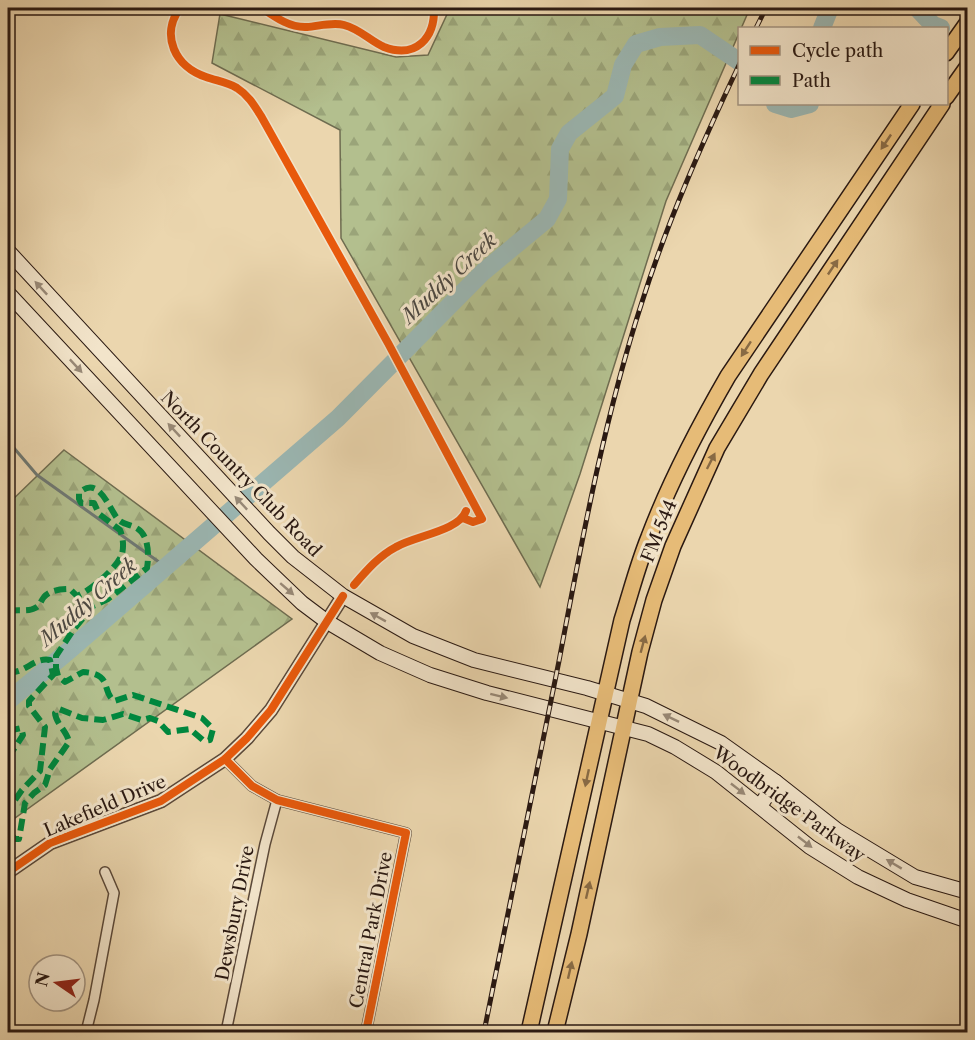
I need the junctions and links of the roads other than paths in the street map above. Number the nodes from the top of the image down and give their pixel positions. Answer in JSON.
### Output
{"nodes":[{"id":1,"x":968,"y":22,"type":"edge"},
{"id":2,"x":948,"y":49,"type":"edge"},
{"id":3,"x":965,"y":70,"type":"edge"},
{"id":4,"x":948,"y":94,"type":"edge"},
{"id":5,"x":911,"y":105,"type":"edge"},
{"id":6,"x":941,"y":105,"type":"edge"},
{"id":7,"x":8,"y":251,"type":"edge"},
{"id":8,"x":8,"y":293,"type":"edge"},
{"id":9,"x":778,"y":300,"type":"junction"},
{"id":10,"x":800,"y":315,"type":"junction"},
{"id":11,"x":343,"y":596,"type":"junction"},
{"id":12,"x":327,"y":621,"type":"junction"},
{"id":13,"x":605,"y":694,"type":"junction"},
{"id":14,"x":630,"y":701,"type":"junction"},
{"id":15,"x":599,"y":721,"type":"junction"},
{"id":16,"x":624,"y":727,"type":"junction"},
{"id":17,"x":225,"y":759,"type":"junction"},
{"id":18,"x":776,"y":782,"type":"junction"},
{"id":19,"x":277,"y":800,"type":"junction"},
{"id":20,"x":760,"y":806,"type":"junction"},
{"id":21,"x":8,"y":872,"type":"edge"},
{"id":22,"x":105,"y":872,"type":"dead end"},
{"id":23,"x":915,"y":877,"type":"junction"},
{"id":24,"x":968,"y":892,"type":"edge"},
{"id":25,"x":906,"y":900,"type":"junction"},
{"id":26,"x":968,"y":921,"type":"edge"},
{"id":27,"x":86,"y":1032,"type":"edge"},
{"id":28,"x":226,"y":1032,"type":"edge"},
{"id":29,"x":366,"y":1032,"type":"edge"},
{"id":30,"x":529,"y":1032,"type":"edge"},
{"id":31,"x":555,"y":1032,"type":"edge"}],
"edges":[{"from":1,"to":2,"type":"main road"},
{"from":3,"to":4,"type":"main road"},
{"from":5,"to":9,"type":"main road","name":"FM 544","number":"FM 544","one_way":true},
{"from":10,"to":6,"type":"main road","name":"FM 544","number":"FM 544","one_way":true},
{"from":11,"to":7,"type":"main road","name":"North Country Club Road","one_way":true},
{"from":8,"to":12,"type":"main road","one_way":true},
{"from":9,"to":10,"type":"main road"},
{"from":9,"to":13,"type":"main road","name":"FM 544","number":"FM 544","one_way":true},
{"from":14,"to":10,"type":"main road","name":"FM 544","number":"FM 544","one_way":true},
{"from":11,"to":12,"type":"street","name":"Lakefield Drive"},
{"from":13,"to":11,"type":"main road","name":"North Country Club Road","one_way":true},
{"from":12,"to":15,"type":"main road","one_way":true},
{"from":12,"to":17,"type":"street","name":"Lakefield Drive"},
{"from":13,"to":14,"type":"main road","name":"North Country Club Road"},
{"from":13,"to":15,"type":"main road","name":"FM 544","number":"FM 544"},
{"from":14,"to":16,"type":"main road","name":"FM 544","number":"FM 544"},
{"from":18,"to":14,"type":"main road","name":"Woodbridge Parkway","one_way":true},
{"from":15,"to":16,"type":"main road"},
{"from":15,"to":30,"type":"main road","name":"FM 544","number":"FM 544","one_way":true},
{"from":16,"to":20,"type":"main road","name":"Woodbridge Parkway","one_way":true},
{"from":31,"to":16,"type":"main road","name":"FM 544","number":"FM 544","one_way":true},
{"from":17,"to":19,"type":"street"},
{"from":17,"to":21,"type":"street","name":"Lakefield Drive"},
{"from":18,"to":20,"type":"main road"},
{"from":23,"to":18,"type":"main road","name":"Woodbridge Parkway","one_way":true},
{"from":19,"to":28,"type":"street","name":"Dewsbury Drive"},
{"from":19,"to":29,"type":"street","name":"Central Park Drive"},
{"from":20,"to":25,"type":"main road","name":"Woodbridge Parkway","one_way":true},
{"from":22,"to":27,"type":"street"},
{"from":23,"to":24,"type":"main road","name":"Woodbridge Parkway"},
{"from":23,"to":25,"type":"main road"},
{"from":25,"to":26,"type":"main road","name":"Woodbridge Parkway"}]}
